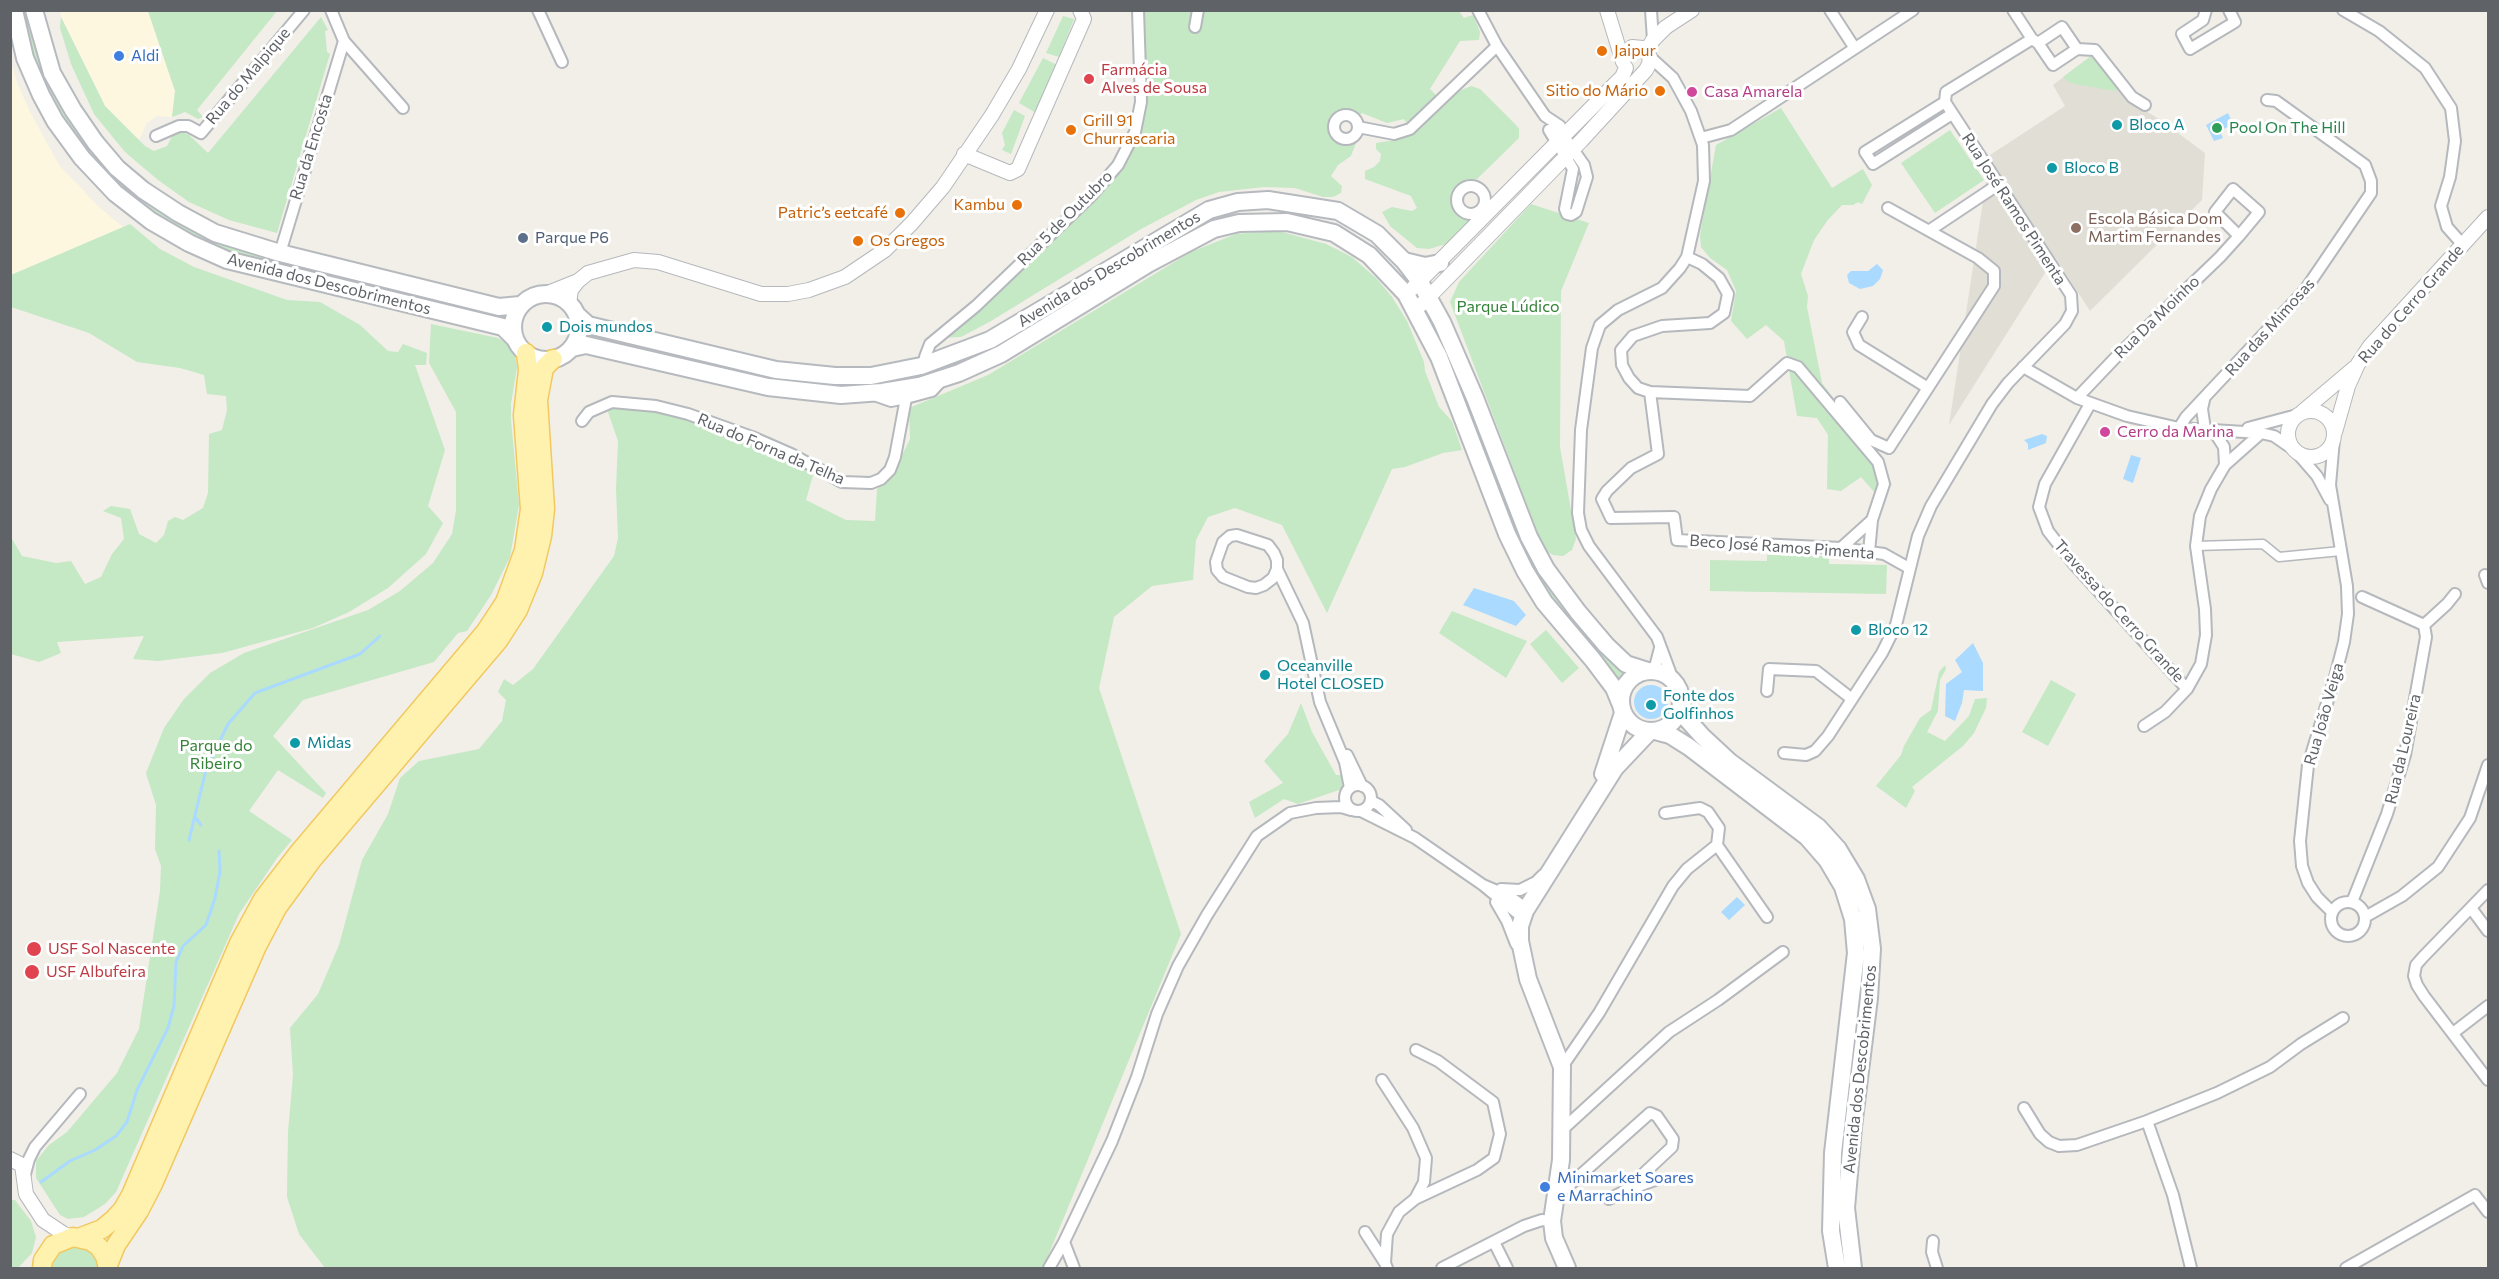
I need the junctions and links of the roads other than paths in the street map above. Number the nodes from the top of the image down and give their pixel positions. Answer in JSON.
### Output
{"nodes":[{"id":1,"x":14,"y":10,"type":"edge"},
{"id":2,"x":34,"y":10,"type":"edge"},
{"id":3,"x":304,"y":10,"type":"edge"},
{"id":4,"x":331,"y":10,"type":"edge"},
{"id":5,"x":538,"y":10,"type":"edge"},
{"id":6,"x":1047,"y":10,"type":"edge"},
{"id":7,"x":1080,"y":10,"type":"edge"},
{"id":8,"x":1138,"y":10,"type":"edge"},
{"id":9,"x":1198,"y":10,"type":"edge"},
{"id":10,"x":1478,"y":10,"type":"edge"},
{"id":11,"x":1607,"y":10,"type":"edge"},
{"id":12,"x":1651,"y":10,"type":"edge"},
{"id":13,"x":1692,"y":10,"type":"edge"},
{"id":14,"x":1830,"y":10,"type":"edge"},
{"id":15,"x":1913,"y":10,"type":"edge"},
{"id":16,"x":2013,"y":10,"type":"edge"},
{"id":17,"x":2206,"y":10,"type":"edge"},
{"id":18,"x":2229,"y":10,"type":"edge"},
{"id":19,"x":2343,"y":10,"type":"edge"},
{"id":20,"x":1195,"y":27,"type":"dead end"},
{"id":21,"x":344,"y":41,"type":"junction"},
{"id":22,"x":2035,"y":41,"type":"junction"},
{"id":23,"x":1497,"y":46,"type":"junction"},
{"id":24,"x":1854,"y":47,"type":"junction"},
{"id":25,"x":1649,"y":49,"type":"junction"},
{"id":26,"x":2077,"y":49,"type":"junction"},
{"id":27,"x":562,"y":62,"type":"dead end"},
{"id":28,"x":1625,"y":65,"type":"junction"},
{"id":29,"x":1643,"y":72,"type":"junction"},
{"id":30,"x":2267,"y":100,"type":"dead end"},
{"id":31,"x":1945,"y":102,"type":"junction"},
{"id":32,"x":2145,"y":105,"type":"dead end"},
{"id":33,"x":403,"y":108,"type":"dead end"},
{"id":34,"x":1952,"y":114,"type":"junction"},
{"id":35,"x":1358,"y":127,"type":"dead end"},
{"id":36,"x":1552,"y":127,"type":"junction"},
{"id":37,"x":156,"y":136,"type":"dead end"},
{"id":38,"x":1564,"y":136,"type":"junction"},
{"id":39,"x":1701,"y":138,"type":"junction"},
{"id":40,"x":964,"y":154,"type":"junction"},
{"id":41,"x":1543,"y":156,"type":"junction"},
{"id":42,"x":1571,"y":156,"type":"junction"},
{"id":43,"x":1999,"y":184,"type":"junction"},
{"id":44,"x":1888,"y":208,"type":"dead end"},
{"id":45,"x":2488,"y":217,"type":"edge"},
{"id":46,"x":1930,"y":230,"type":"junction"},
{"id":47,"x":2238,"y":236,"type":"dead end"},
{"id":48,"x":2463,"y":245,"type":"junction"},
{"id":49,"x":280,"y":253,"type":"junction"},
{"id":50,"x":1687,"y":257,"type":"junction"},
{"id":51,"x":1404,"y":261,"type":"junction"},
{"id":52,"x":1440,"y":263,"type":"junction"},
{"id":53,"x":578,"y":281,"type":"junction"},
{"id":54,"x":1420,"y":282,"type":"junction"},
{"id":55,"x":548,"y":293,"type":"junction"},
{"id":56,"x":1406,"y":294,"type":"junction"},
{"id":57,"x":1428,"y":298,"type":"junction"},
{"id":58,"x":520,"y":305,"type":"junction"},
{"id":59,"x":573,"y":309,"type":"junction"},
{"id":60,"x":1415,"y":310,"type":"junction"},
{"id":61,"x":1862,"y":317,"type":"dead end"},
{"id":62,"x":521,"y":346,"type":"junction"},
{"id":63,"x":572,"y":348,"type":"junction"},
{"id":64,"x":925,"y":357,"type":"dead end"},
{"id":65,"x":553,"y":359,"type":"junction"},
{"id":66,"x":2358,"y":364,"type":"junction"},
{"id":67,"x":2023,"y":367,"type":"junction"},
{"id":68,"x":944,"y":378,"type":"junction"},
{"id":69,"x":1928,"y":388,"type":"junction"},
{"id":70,"x":1650,"y":392,"type":"junction"},
{"id":71,"x":868,"y":393,"type":"junction"},
{"id":72,"x":906,"y":398,"type":"junction"},
{"id":73,"x":2077,"y":398,"type":"junction"},
{"id":74,"x":2204,"y":400,"type":"junction"},
{"id":75,"x":1840,"y":402,"type":"dead end"},
{"id":76,"x":2090,"y":404,"type":"junction"},
{"id":77,"x":2299,"y":414,"type":"junction"},
{"id":78,"x":582,"y":421,"type":"dead end"},
{"id":79,"x":2179,"y":428,"type":"junction"},
{"id":80,"x":2209,"y":429,"type":"junction"},
{"id":81,"x":2237,"y":430,"type":"junction"},
{"id":82,"x":2261,"y":433,"type":"junction"},
{"id":83,"x":2334,"y":436,"type":"junction"},
{"id":84,"x":2296,"y":451,"type":"junction"},
{"id":85,"x":2225,"y":465,"type":"junction"},
{"id":86,"x":2333,"y":507,"type":"junction"},
{"id":87,"x":1872,"y":520,"type":"junction"},
{"id":88,"x":2196,"y":546,"type":"junction"},
{"id":89,"x":1841,"y":548,"type":"junction"},
{"id":90,"x":2341,"y":551,"type":"junction"},
{"id":91,"x":1869,"y":552,"type":"junction"},
{"id":92,"x":1909,"y":568,"type":"junction"},
{"id":93,"x":1277,"y":569,"type":"junction"},
{"id":94,"x":1264,"y":585,"type":"junction"},
{"id":95,"x":1287,"y":593,"type":"junction"},
{"id":96,"x":2455,"y":594,"type":"dead end"},
{"id":97,"x":2362,"y":597,"type":"dead end"},
{"id":98,"x":2424,"y":625,"type":"junction"},
{"id":99,"x":1660,"y":648,"type":"junction"},
{"id":100,"x":1651,"y":671,"type":"junction"},
{"id":101,"x":1673,"y":680,"type":"junction"},
{"id":102,"x":2187,"y":689,"type":"junction"},
{"id":103,"x":1767,"y":691,"type":"dead end"},
{"id":104,"x":1680,"y":696,"type":"junction"},
{"id":105,"x":1852,"y":699,"type":"junction"},
{"id":106,"x":1320,"y":702,"type":"junction"},
{"id":107,"x":1622,"y":709,"type":"junction"},
{"id":108,"x":2144,"y":726,"type":"dead end"},
{"id":109,"x":1653,"y":731,"type":"junction"},
{"id":110,"x":1784,"y":753,"type":"dead end"},
{"id":111,"x":2488,"y":765,"type":"edge"},
{"id":112,"x":1362,"y":786,"type":"junction"},
{"id":113,"x":1348,"y":789,"type":"junction"},
{"id":114,"x":1371,"y":801,"type":"junction"},
{"id":115,"x":1591,"y":806,"type":"junction"},
{"id":116,"x":1316,"y":808,"type":"junction"},
{"id":117,"x":1356,"y":811,"type":"junction"},
{"id":118,"x":1665,"y":813,"type":"dead end"},
{"id":119,"x":1415,"y":838,"type":"junction"},
{"id":120,"x":1717,"y":845,"type":"junction"},
{"id":121,"x":1553,"y":866,"type":"junction"},
{"id":122,"x":1483,"y":885,"type":"junction"},
{"id":123,"x":2488,"y":890,"type":"edge"},
{"id":124,"x":2352,"y":902,"type":"junction"},
{"id":125,"x":2471,"y":908,"type":"junction"},
{"id":126,"x":1525,"y":911,"type":"junction"},
{"id":127,"x":2332,"y":912,"type":"junction"},
{"id":128,"x":2365,"y":916,"type":"junction"},
{"id":129,"x":1767,"y":917,"type":"dead end"},
{"id":130,"x":2488,"y":931,"type":"edge"},
{"id":131,"x":1783,"y":952,"type":"dead end"},
{"id":132,"x":1528,"y":979,"type":"junction"},
{"id":133,"x":2488,"y":1006,"type":"edge"},
{"id":134,"x":2343,"y":1018,"type":"dead end"},
{"id":135,"x":2453,"y":1033,"type":"junction"},
{"id":136,"x":1416,"y":1050,"type":"dead end"},
{"id":137,"x":1562,"y":1067,"type":"junction"},
{"id":138,"x":1382,"y":1080,"type":"dead end"},
{"id":139,"x":2488,"y":1080,"type":"edge"},
{"id":140,"x":80,"y":1094,"type":"dead end"},
{"id":141,"x":2024,"y":1108,"type":"dead end"},
{"id":142,"x":2147,"y":1121,"type":"junction"},
{"id":143,"x":1562,"y":1130,"type":"junction"},
{"id":144,"x":35,"y":1147,"type":"junction"},
{"id":145,"x":12,"y":1160,"type":"edge"},
{"id":146,"x":1658,"y":1179,"type":"dead end"},
{"id":147,"x":17,"y":1182,"type":"edge"},
{"id":148,"x":1625,"y":1191,"type":"junction"},
{"id":149,"x":1557,"y":1196,"type":"junction"},
{"id":150,"x":1609,"y":1198,"type":"dead end"},
{"id":151,"x":1415,"y":1199,"type":"junction"},
{"id":152,"x":2488,"y":1212,"type":"edge"},
{"id":153,"x":44,"y":1220,"type":"junction"},
{"id":154,"x":1552,"y":1221,"type":"junction"},
{"id":155,"x":1365,"y":1232,"type":"dead end"},
{"id":156,"x":77,"y":1237,"type":"junction"},
{"id":157,"x":1933,"y":1241,"type":"dead end"},
{"id":158,"x":1064,"y":1242,"type":"junction"},
{"id":159,"x":1494,"y":1242,"type":"junction"},
{"id":160,"x":42,"y":1262,"type":"edge"},
{"id":161,"x":1386,"y":1266,"type":"edge"},
{"id":162,"x":108,"y":1267,"type":"edge"},
{"id":163,"x":1049,"y":1269,"type":"edge"},
{"id":164,"x":1074,"y":1269,"type":"edge"},
{"id":165,"x":1442,"y":1269,"type":"edge"},
{"id":166,"x":1507,"y":1269,"type":"edge"},
{"id":167,"x":1567,"y":1269,"type":"edge"},
{"id":168,"x":1837,"y":1269,"type":"edge"},
{"id":169,"x":1853,"y":1269,"type":"edge"},
{"id":170,"x":1937,"y":1269,"type":"edge"},
{"id":171,"x":2191,"y":1269,"type":"edge"},
{"id":172,"x":2346,"y":1269,"type":"edge"}],
"edges":[{"from":1,"to":62,"type":"main road","name":"Avenida dos Descobrimentos"},
{"from":2,"to":49,"type":"main road","name":"Avenida dos Descobrimentos"},
{"from":3,"to":37,"type":"street","name":"Rua do Malpique"},
{"from":4,"to":21,"type":"street"},
{"from":5,"to":27,"type":"street"},
{"from":6,"to":40,"type":"street"},
{"from":7,"to":40,"type":"street"},
{"from":8,"to":64,"type":"street","name":"Rua 5 de Outubro"},
{"from":9,"to":20,"type":"street"},
{"from":10,"to":23,"type":"street"},
{"from":11,"to":28,"type":"street"},
{"from":12,"to":25,"type":"street"},
{"from":13,"to":25,"type":"street"},
{"from":14,"to":24,"type":"street"},
{"from":15,"to":24,"type":"street"},
{"from":16,"to":22,"type":"street"},
{"from":17,"to":18,"type":"street"},
{"from":19,"to":48,"type":"street"},
{"from":21,"to":33,"type":"street"},
{"from":21,"to":49,"type":"street","name":"Rua da Encosta"},
{"from":22,"to":26,"type":"street"},
{"from":22,"to":26,"type":"street"},
{"from":22,"to":31,"type":"street"},
{"from":23,"to":35,"type":"street"},
{"from":23,"to":36,"type":"street"},
{"from":24,"to":39,"type":"street"},
{"from":25,"to":28,"type":"street"},
{"from":25,"to":29,"type":"street"},
{"from":25,"to":39,"type":"street"},
{"from":26,"to":32,"type":"street"},
{"from":28,"to":29,"type":"street"},
{"from":28,"to":38,"type":"street"},
{"from":29,"to":42,"type":"street"},
{"from":30,"to":74,"type":"street","name":"Rua das Mimosas"},
{"from":31,"to":34,"type":"street","name":"Rua José Ramos Pimenta"},
{"from":31,"to":34,"type":"street"},
{"from":34,"to":43,"type":"street","name":"Rua José Ramos Pimenta"},
{"from":36,"to":38,"type":"street"},
{"from":36,"to":38,"type":"street"},
{"from":36,"to":41,"type":"street"},
{"from":38,"to":41,"type":"street"},
{"from":38,"to":42,"type":"street"},
{"from":39,"to":50,"type":"street"},
{"from":40,"to":53,"type":"street"},
{"from":41,"to":52,"type":"street"},
{"from":42,"to":57,"type":"street"},
{"from":43,"to":46,"type":"street"},
{"from":43,"to":67,"type":"street","name":"Rua José Ramos Pimenta"},
{"from":44,"to":46,"type":"street"},
{"from":45,"to":48,"type":"street","name":"Rua do Cerro Grande"},
{"from":46,"to":69,"type":"street"},
{"from":47,"to":73,"type":"street","name":"Rua Da Moinho"},
{"from":48,"to":66,"type":"street","name":"Rua do Cerro Grande"},
{"from":49,"to":58,"type":"main road","name":"Avenida dos Descobrimentos"},
{"from":50,"to":70,"type":"street"},
{"from":50,"to":99,"type":"street"},
{"from":51,"to":52,"type":"main road"},
{"from":51,"to":54,"type":"main road","name":"Avenida dos Descobrimentos"},
{"from":51,"to":59,"type":"main road","name":"Avenida dos Descobrimentos"},
{"from":52,"to":54,"type":"street"},
{"from":53,"to":55,"type":"street"},
{"from":53,"to":59,"type":"street"},
{"from":54,"to":56,"type":"street"},
{"from":54,"to":57,"type":"main road","name":"Avenida dos Descobrimentos"},
{"from":55,"to":58,"type":"main road"},
{"from":55,"to":59,"type":"main road"},
{"from":56,"to":60,"type":"main road","name":"Avenida dos Descobrimentos"},
{"from":56,"to":68,"type":"main road","name":"Avenida dos Descobrimentos"},
{"from":57,"to":60,"type":"street"},
{"from":57,"to":100,"type":"main road","name":"Avenida dos Descobrimentos"},
{"from":58,"to":62,"type":"main road"},
{"from":59,"to":63,"type":"main road"},
{"from":60,"to":107,"type":"main road","name":"Avenida dos Descobrimentos"},
{"from":61,"to":69,"type":"street"},
{"from":62,"to":65,"type":"main road"},
{"from":62,"to":156,"type":"main road"},
{"from":63,"to":65,"type":"main road"},
{"from":63,"to":71,"type":"main road","name":"Avenida dos Descobrimentos"},
{"from":65,"to":162,"type":"main road"},
{"from":66,"to":77,"type":"street"},
{"from":66,"to":83,"type":"street","name":"Rua do Cerro Grande"},
{"from":67,"to":73,"type":"street"},
{"from":67,"to":92,"type":"street","name":"Rua José Ramos Pimenta"},
{"from":68,"to":71,"type":"main road","name":"Avenida dos Descobrimentos"},
{"from":68,"to":72,"type":"street"},
{"from":69,"to":75,"type":"street"},
{"from":70,"to":87,"type":"street"},
{"from":70,"to":89,"type":"street","name":"Beco José Ramos Pimenta"},
{"from":71,"to":72,"type":"street"},
{"from":72,"to":78,"type":"street","name":"Rua do Forna da Telha"},
{"from":73,"to":76,"type":"street"},
{"from":74,"to":79,"type":"street","name":"Rua das Mimosas"},
{"from":74,"to":80,"type":"street"},
{"from":76,"to":79,"type":"street"},
{"from":76,"to":102,"type":"street","name":"Travessa do Cerro Grande"},
{"from":77,"to":81,"type":"street"},
{"from":77,"to":83,"type":"street"},
{"from":77,"to":84,"type":"street"},
{"from":79,"to":80,"type":"street"},
{"from":80,"to":81,"type":"street"},
{"from":80,"to":85,"type":"street"},
{"from":81,"to":82,"type":"street"},
{"from":82,"to":84,"type":"street"},
{"from":82,"to":85,"type":"street"},
{"from":83,"to":84,"type":"street"},
{"from":83,"to":86,"type":"street"},
{"from":84,"to":86,"type":"street"},
{"from":85,"to":88,"type":"street"},
{"from":86,"to":90,"type":"street","name":"Rua João Veiga"},
{"from":87,"to":89,"type":"street"},
{"from":87,"to":91,"type":"street"},
{"from":88,"to":90,"type":"street"},
{"from":88,"to":102,"type":"street"},
{"from":89,"to":91,"type":"street","name":"Beco José Ramos Pimenta"},
{"from":90,"to":127,"type":"street","name":"Rua João Veiga"},
{"from":91,"to":92,"type":"street","name":"Beco José Ramos Pimenta"},
{"from":92,"to":105,"type":"street","name":"Rua José Ramos Pimenta"},
{"from":93,"to":94,"type":"street"},
{"from":93,"to":94,"type":"street"},
{"from":93,"to":95,"type":"street"},
{"from":94,"to":95,"type":"street"},
{"from":95,"to":106,"type":"street"},
{"from":96,"to":98,"type":"street"},
{"from":97,"to":98,"type":"street"},
{"from":98,"to":124,"type":"street","name":"Rua da Loureira"},
{"from":99,"to":100,"type":"street"},
{"from":99,"to":101,"type":"street"},
{"from":100,"to":101,"type":"main road"},
{"from":100,"to":107,"type":"main road"},
{"from":101,"to":104,"type":"main road"},
{"from":102,"to":108,"type":"street"},
{"from":103,"to":105,"type":"street"},
{"from":104,"to":109,"type":"main road"},
{"from":104,"to":169,"type":"main road","name":"Avenida dos Descobrimentos"},
{"from":105,"to":110,"type":"street","name":"Rua José Ramos Pimenta"},
{"from":106,"to":112,"type":"street"},
{"from":106,"to":113,"type":"street"},
{"from":107,"to":109,"type":"main road"},
{"from":107,"to":115,"type":"main road"},
{"from":109,"to":115,"type":"main road"},
{"from":109,"to":168,"type":"main road","name":"Avenida dos Descobrimentos"},
{"from":111,"to":128,"type":"street"},
{"from":112,"to":113,"type":"street"},
{"from":112,"to":114,"type":"street"},
{"from":113,"to":116,"type":"street"},
{"from":113,"to":117,"type":"street"},
{"from":114,"to":117,"type":"street"},
{"from":114,"to":119,"type":"street"},
{"from":115,"to":121,"type":"main road"},
{"from":116,"to":117,"type":"street"},
{"from":116,"to":158,"type":"street"},
{"from":117,"to":119,"type":"street"},
{"from":118,"to":120,"type":"street"},
{"from":119,"to":122,"type":"street"},
{"from":120,"to":129,"type":"street"},
{"from":120,"to":137,"type":"street"},
{"from":121,"to":122,"type":"street"},
{"from":121,"to":126,"type":"main road"},
{"from":122,"to":126,"type":"street"},
{"from":122,"to":132,"type":"street"},
{"from":123,"to":125,"type":"street"},
{"from":124,"to":127,"type":"street"},
{"from":124,"to":128,"type":"street"},
{"from":125,"to":130,"type":"street"},
{"from":125,"to":135,"type":"street"},
{"from":126,"to":132,"type":"main road"},
{"from":127,"to":128,"type":"street"},
{"from":131,"to":143,"type":"street"},
{"from":132,"to":137,"type":"main road"},
{"from":133,"to":135,"type":"street"},
{"from":134,"to":142,"type":"street"},
{"from":135,"to":139,"type":"street"},
{"from":136,"to":151,"type":"street"},
{"from":137,"to":143,"type":"main road"},
{"from":138,"to":151,"type":"street"},
{"from":140,"to":144,"type":"street"},
{"from":141,"to":142,"type":"street"},
{"from":142,"to":171,"type":"street"},
{"from":143,"to":149,"type":"main road"},
{"from":144,"to":145,"type":"street"},
{"from":144,"to":147,"type":"street"},
{"from":145,"to":147,"type":"street"},
{"from":146,"to":148,"type":"street"},
{"from":147,"to":153,"type":"street"},
{"from":148,"to":149,"type":"street"},
{"from":148,"to":150,"type":"street"},
{"from":149,"to":154,"type":"main road"},
{"from":151,"to":161,"type":"street"},
{"from":152,"to":172,"type":"street"},
{"from":153,"to":156,"type":"street"},
{"from":153,"to":160,"type":"street"},
{"from":154,"to":159,"type":"street"},
{"from":154,"to":167,"type":"main road"},
{"from":155,"to":161,"type":"street"},
{"from":156,"to":160,"type":"main road"},
{"from":156,"to":162,"type":"main road"},
{"from":157,"to":170,"type":"street"},
{"from":158,"to":163,"type":"street"},
{"from":158,"to":164,"type":"street"},
{"from":159,"to":165,"type":"street"},
{"from":159,"to":166,"type":"street"}]}
